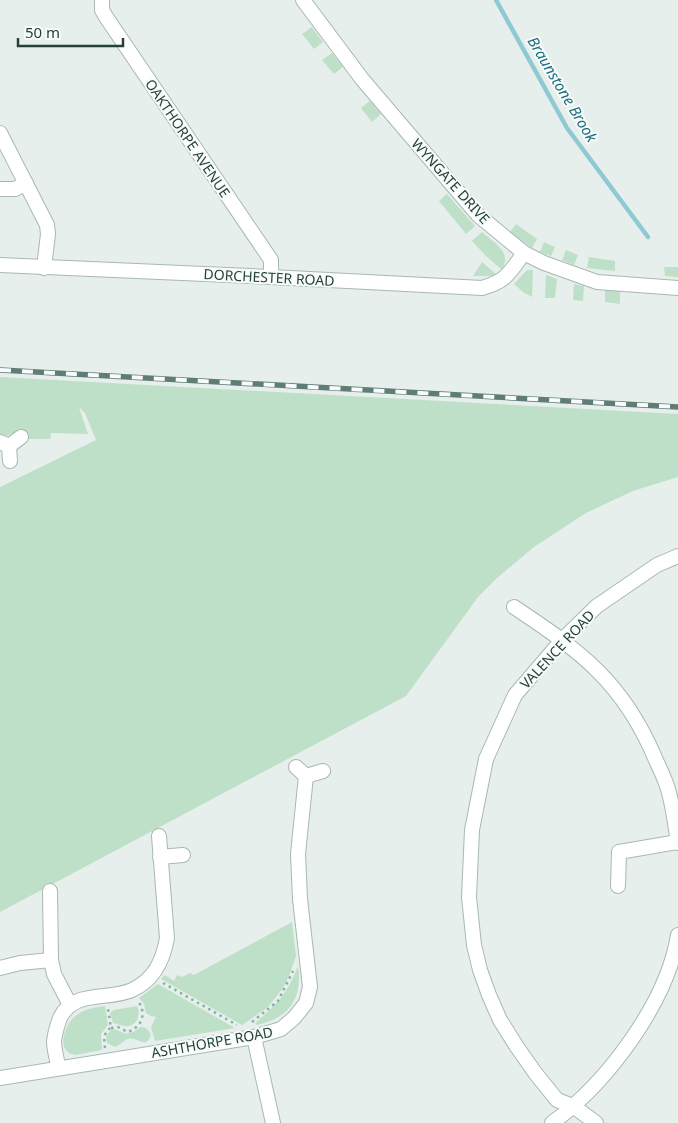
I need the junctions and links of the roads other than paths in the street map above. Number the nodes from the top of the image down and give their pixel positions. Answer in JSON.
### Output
{"nodes":[{"id":1,"x":102,"y":0,"type":"edge"},
{"id":2,"x":303,"y":0,"type":"edge"},
{"id":3,"x":0,"y":133,"type":"edge"},
{"id":4,"x":26,"y":183,"type":"junction"},
{"id":5,"x":0,"y":189,"type":"edge"},
{"id":6,"x":524,"y":253,"type":"junction"},
{"id":7,"x":0,"y":265,"type":"edge"},
{"id":8,"x":44,"y":268,"type":"junction"},
{"id":9,"x":271,"y":276,"type":"junction"},
{"id":10,"x":678,"y":288,"type":"edge"},
{"id":11,"x":21,"y":437,"type":"dead end"},
{"id":12,"x":4,"y":444,"type":"edge"},
{"id":13,"x":10,"y":461,"type":"dead end"},
{"id":14,"x":678,"y":556,"type":"edge"},
{"id":15,"x":514,"y":606,"type":"dead end"},
{"id":16,"x":563,"y":639,"type":"junction"},
{"id":17,"x":323,"y":771,"type":"dead end"},
{"id":18,"x":159,"y":836,"type":"dead end"},
{"id":19,"x":678,"y":842,"type":"edge"},
{"id":20,"x":182,"y":855,"type":"dead end"},
{"id":21,"x":160,"y":857,"type":"junction"},
{"id":22,"x":618,"y":886,"type":"dead end"},
{"id":23,"x":50,"y":891,"type":"dead end"},
{"id":24,"x":678,"y":935,"type":"edge"},
{"id":25,"x":50,"y":960,"type":"junction"},
{"id":26,"x":0,"y":968,"type":"edge"},
{"id":27,"x":70,"y":1005,"type":"junction"},
{"id":28,"x":247,"y":1035,"type":"junction"},
{"id":29,"x":58,"y":1068,"type":"junction"},
{"id":30,"x":0,"y":1078,"type":"edge"},
{"id":31,"x":573,"y":1106,"type":"junction"},
{"id":32,"x":273,"y":1123,"type":"edge"},
{"id":33,"x":552,"y":1123,"type":"edge"},
{"id":34,"x":596,"y":1123,"type":"edge"}],
"edges":[{"from":1,"to":9,"type":"street","name":"OAKTHORPE AVENUE"},
{"from":2,"to":6,"type":"street","name":"WYNGATE DRIVE"},
{"from":3,"to":4,"type":"street"},
{"from":4,"to":5,"type":"street"},
{"from":4,"to":8,"type":"street"},
{"from":6,"to":9,"type":"street","name":"DORCHESTER ROAD"},
{"from":6,"to":10,"type":"street","name":"WYNGATE DRIVE"},
{"from":7,"to":8,"type":"street","name":"DORCHESTER ROAD"},
{"from":8,"to":9,"type":"street","name":"DORCHESTER ROAD"},
{"from":11,"to":12,"type":"street"},
{"from":12,"to":13,"type":"street"},
{"from":14,"to":16,"type":"street","name":"VALENCE ROAD"},
{"from":15,"to":16,"type":"street"},
{"from":16,"to":19,"type":"street"},
{"from":16,"to":31,"type":"street","name":"VALENCE ROAD"},
{"from":17,"to":28,"type":"street","name":"ASHTHORPE ROAD"},
{"from":18,"to":21,"type":"street"},
{"from":19,"to":22,"type":"street"},
{"from":20,"to":21,"type":"street"},
{"from":21,"to":27,"type":"street"},
{"from":23,"to":25,"type":"street"},
{"from":24,"to":31,"type":"street"},
{"from":25,"to":26,"type":"street"},
{"from":25,"to":27,"type":"street"},
{"from":27,"to":29,"type":"street"},
{"from":28,"to":29,"type":"street","name":"ASHTHORPE ROAD"},
{"from":28,"to":32,"type":"street"},
{"from":29,"to":30,"type":"street","name":"ASHTHORPE ROAD"},
{"from":31,"to":33,"type":"street"},
{"from":31,"to":34,"type":"street","name":"VALENCE ROAD"}]}
